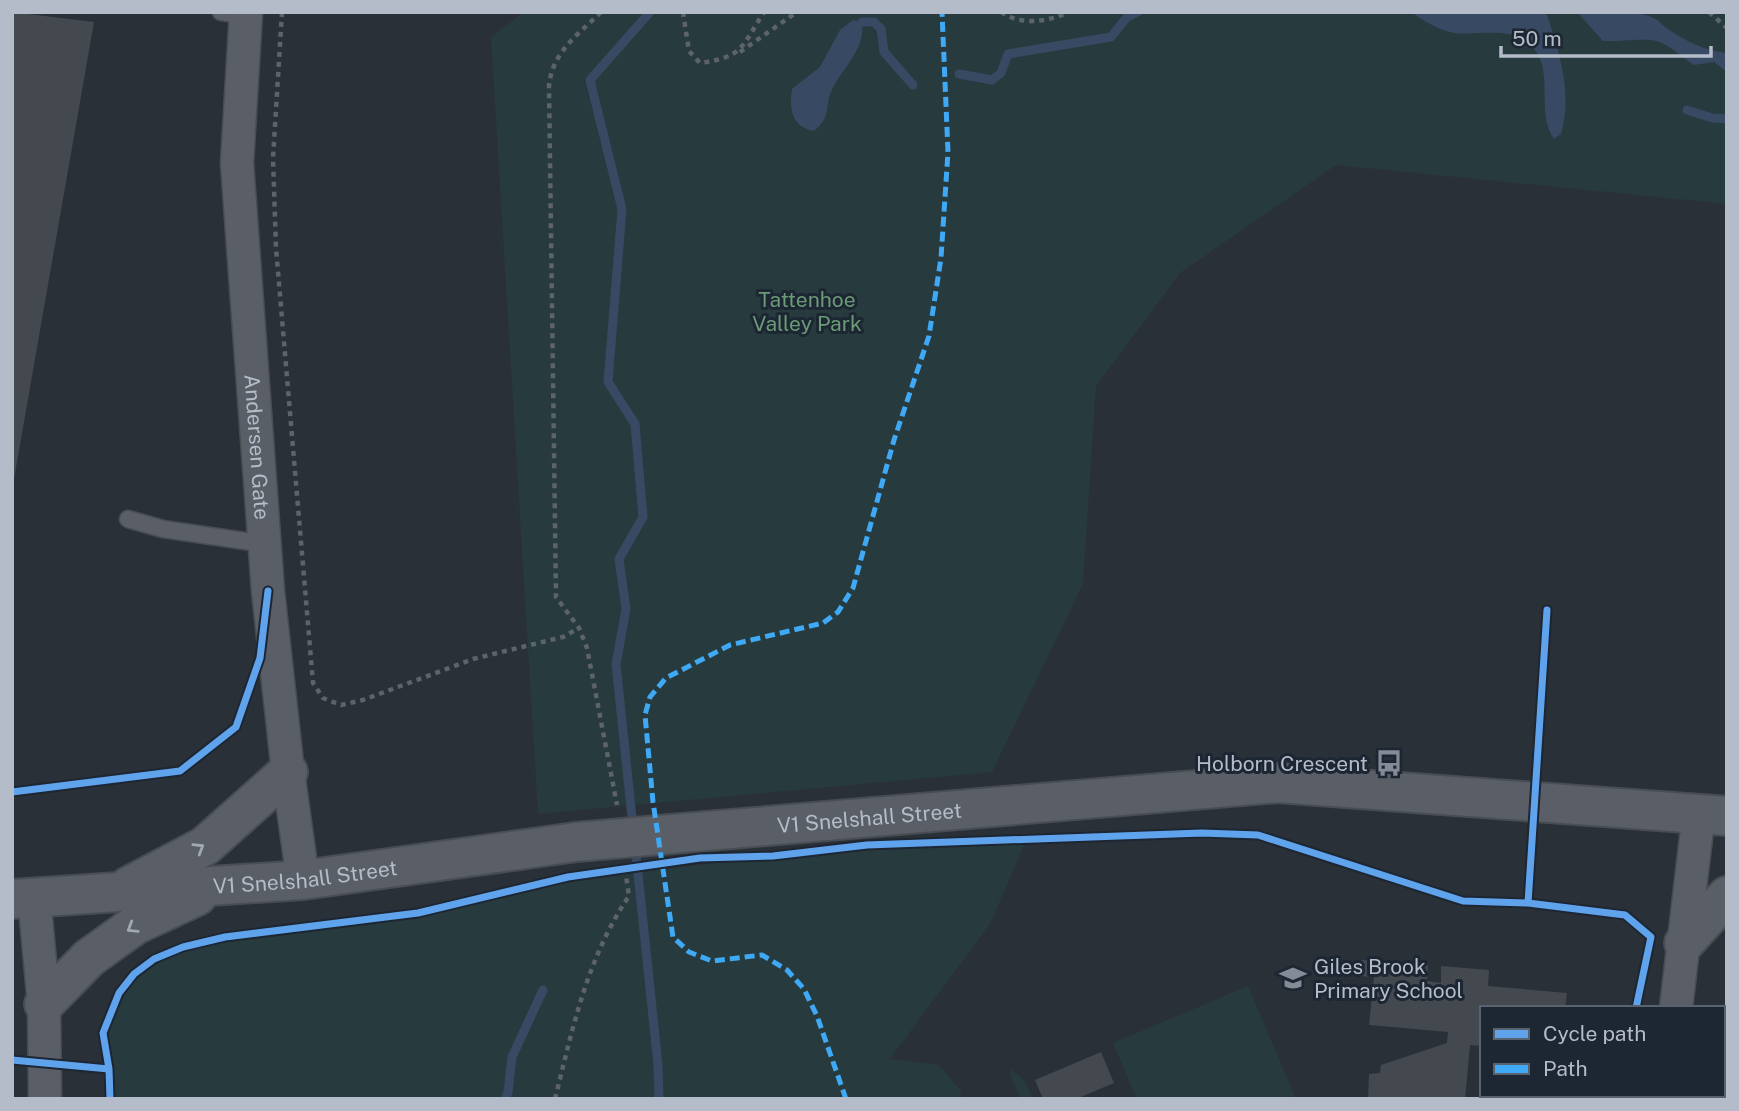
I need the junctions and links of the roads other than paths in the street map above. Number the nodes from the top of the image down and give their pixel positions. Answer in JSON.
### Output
{"nodes":[{"id":1,"x":237,"y":13,"type":"edge"},
{"id":2,"x":128,"y":519,"type":"dead end"},
{"id":3,"x":265,"y":544,"type":"junction"},
{"id":4,"x":288,"y":772,"type":"junction"},
{"id":5,"x":1717,"y":812,"type":"edge"},
{"id":6,"x":303,"y":880,"type":"junction"},
{"id":7,"x":215,"y":887,"type":"junction"},
{"id":8,"x":118,"y":892,"type":"junction"},
{"id":9,"x":1727,"y":896,"type":"edge"},
{"id":10,"x":23,"y":898,"type":"edge"},
{"id":11,"x":1684,"y":943,"type":"junction"},
{"id":12,"x":44,"y":1004,"type":"junction"},
{"id":13,"x":1676,"y":1006,"type":"edge"},
{"id":14,"x":45,"y":1099,"type":"edge"}],
"edges":[{"from":1,"to":3,"type":"street","name":"Andersen Gate"},
{"from":2,"to":3,"type":"lane"},
{"from":3,"to":4,"type":"street","name":"Andersen Gate"},
{"from":4,"to":6,"type":"street","name":"Andersen Gate"},
{"from":8,"to":4,"type":"street","one_way":true},
{"from":5,"to":6,"type":"street","name":"V1 Snelshall Street","bridge":true},
{"from":5,"to":11,"type":"street"},
{"from":6,"to":7,"type":"street","name":"V1 Snelshall Street"},
{"from":7,"to":8,"type":"street","name":"V1 Snelshall Street"},
{"from":7,"to":12,"type":"street","one_way":true},
{"from":8,"to":10,"type":"street","name":"V1 Snelshall Street"},
{"from":9,"to":11,"type":"street"},
{"from":10,"to":12,"type":"street"},
{"from":11,"to":13,"type":"street"},
{"from":12,"to":14,"type":"street"}]}
